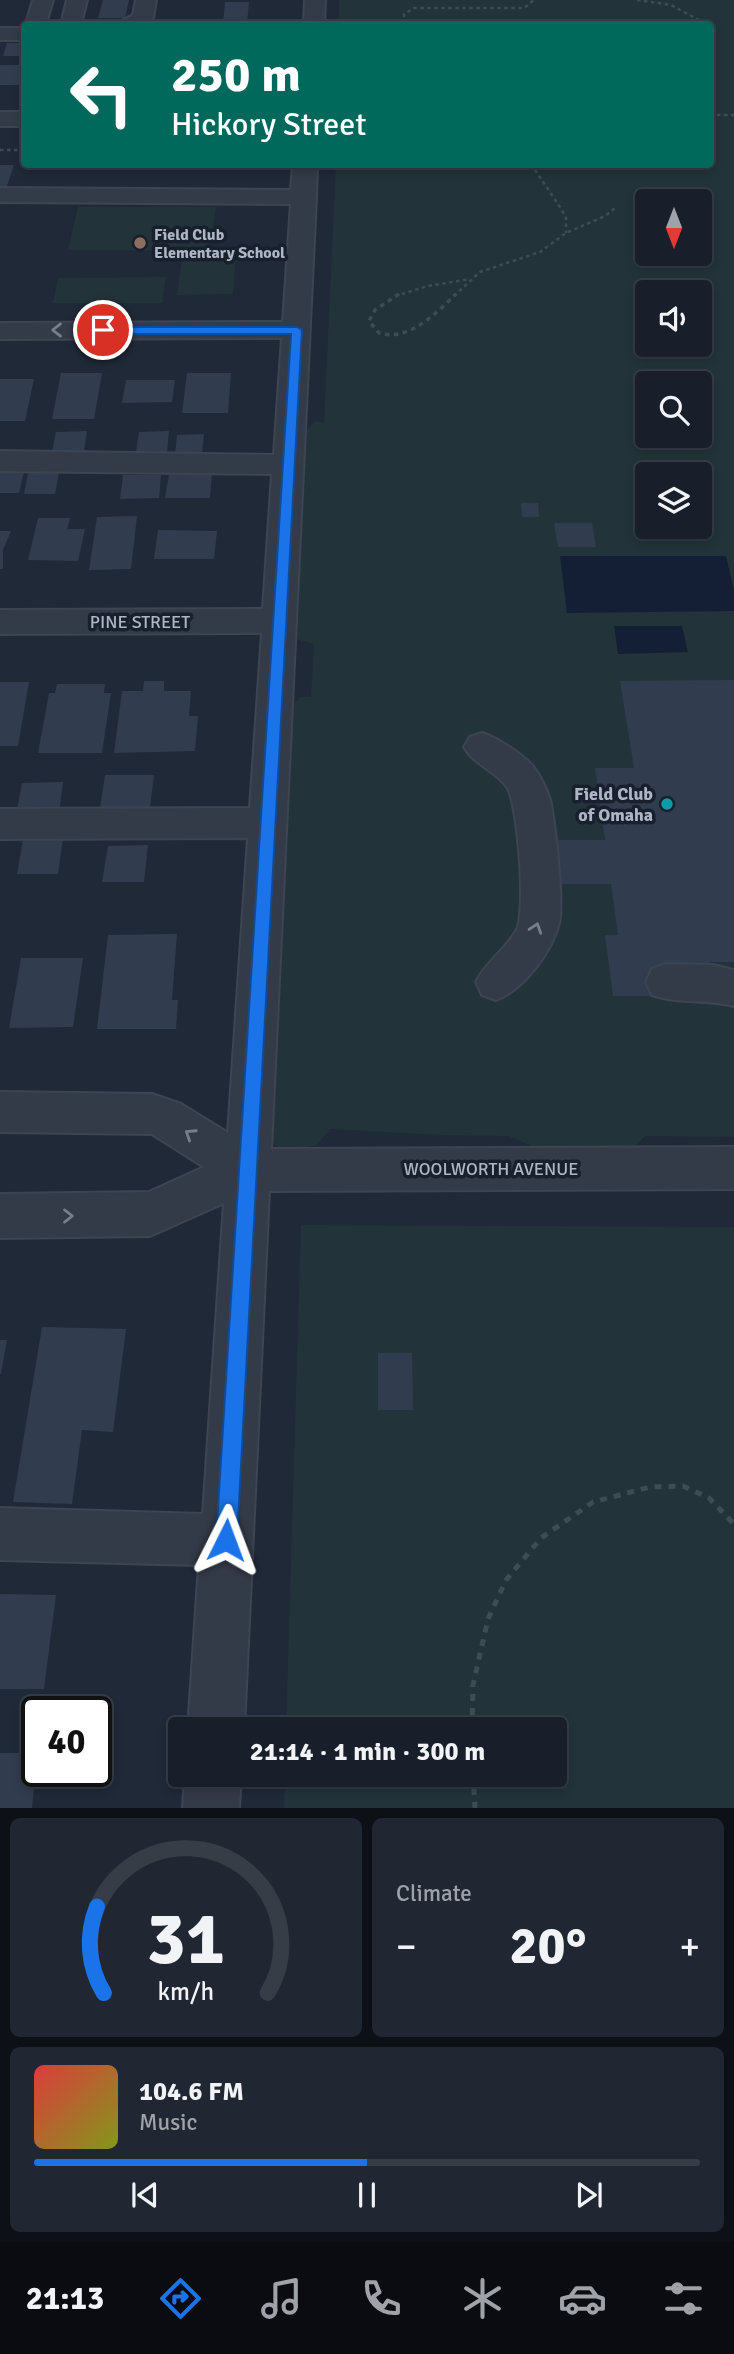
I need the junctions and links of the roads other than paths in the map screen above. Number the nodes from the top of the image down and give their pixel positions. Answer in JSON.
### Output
{"nodes":[{"id":1,"x":43,"y":0,"type":"edge"},
{"id":2,"x":77,"y":0,"type":"edge"},
{"id":3,"x":146,"y":0,"type":"edge"},
{"id":4,"x":152,"y":0,"type":"edge"},
{"id":5,"x":315,"y":0,"type":"edge"},
{"id":6,"x":37,"y":21,"type":"edge"},
{"id":7,"x":72,"y":21,"type":"edge"},
{"id":8,"x":138,"y":21,"type":"edge"},
{"id":9,"x":148,"y":21,"type":"edge"},
{"id":10,"x":314,"y":21,"type":"edge"},
{"id":11,"x":0,"y":34,"type":"edge"},
{"id":12,"x":21,"y":34,"type":"edge"},
{"id":13,"x":0,"y":119,"type":"edge"},
{"id":14,"x":21,"y":119,"type":"edge"},
{"id":15,"x":35,"y":172,"type":"dead end"},
{"id":16,"x":304,"y":181,"type":"edge"},
{"id":17,"x":60,"y":194,"type":"junction"},
{"id":18,"x":0,"y":195,"type":"edge"},
{"id":19,"x":297,"y":330,"type":"junction"},
{"id":20,"x":0,"y":331,"type":"edge"},
{"id":21,"x":0,"y":461,"type":"edge"},
{"id":22,"x":290,"y":465,"type":"junction"},
{"id":23,"x":281,"y":621,"type":"junction"},
{"id":24,"x":0,"y":622,"type":"edge"},
{"id":25,"x":482,"y":747,"type":"dead end"},
{"id":26,"x":267,"y":823,"type":"junction"},
{"id":27,"x":0,"y":824,"type":"edge"},
{"id":28,"x":496,"y":982,"type":"dead end"},
{"id":29,"x":666,"y":982,"type":"dead end"},
{"id":30,"x":734,"y":988,"type":"edge"},
{"id":31,"x":0,"y":1112,"type":"edge"},
{"id":32,"x":734,"y":1168,"type":"edge"},
{"id":33,"x":247,"y":1170,"type":"junction"},
{"id":34,"x":0,"y":1216,"type":"edge"},
{"id":35,"x":0,"y":1534,"type":"edge"},
{"id":36,"x":226,"y":1540,"type":"junction"},
{"id":37,"x":217,"y":1717,"type":"edge"},
{"id":38,"x":212,"y":1787,"type":"edge"},
{"id":39,"x":211,"y":1808,"type":"edge"}],
"edges":[{"from":1,"to":6,"type":"street"},
{"from":2,"to":7,"type":"street"},
{"from":3,"to":8,"type":"street"},
{"from":4,"to":9,"type":"street"},
{"from":5,"to":10,"type":"street"},
{"from":11,"to":12,"type":"street"},
{"from":13,"to":14,"type":"street"},
{"from":15,"to":17,"type":"street"},
{"from":16,"to":17,"type":"street"},
{"from":16,"to":19,"type":"street"},
{"from":17,"to":18,"type":"street"},
{"from":19,"to":20,"type":"street","one_way":true},
{"from":19,"to":22,"type":"street"},
{"from":21,"to":22,"type":"street"},
{"from":22,"to":23,"type":"street"},
{"from":23,"to":24,"type":"street","name":"PINE STREET"},
{"from":23,"to":26,"type":"street"},
{"from":28,"to":25,"type":"street","one_way":true},
{"from":26,"to":27,"type":"street"},
{"from":26,"to":33,"type":"street"},
{"from":29,"to":30,"type":"street"},
{"from":33,"to":31,"type":"street","one_way":true},
{"from":32,"to":33,"type":"street","name":"WOOLWORTH AVENUE"},
{"from":34,"to":33,"type":"street","name":"WOOLWORTH AVENUE","one_way":true},
{"from":33,"to":36,"type":"street"},
{"from":35,"to":36,"type":"street"},
{"from":36,"to":37,"type":"street"},
{"from":38,"to":39,"type":"street"}]}
